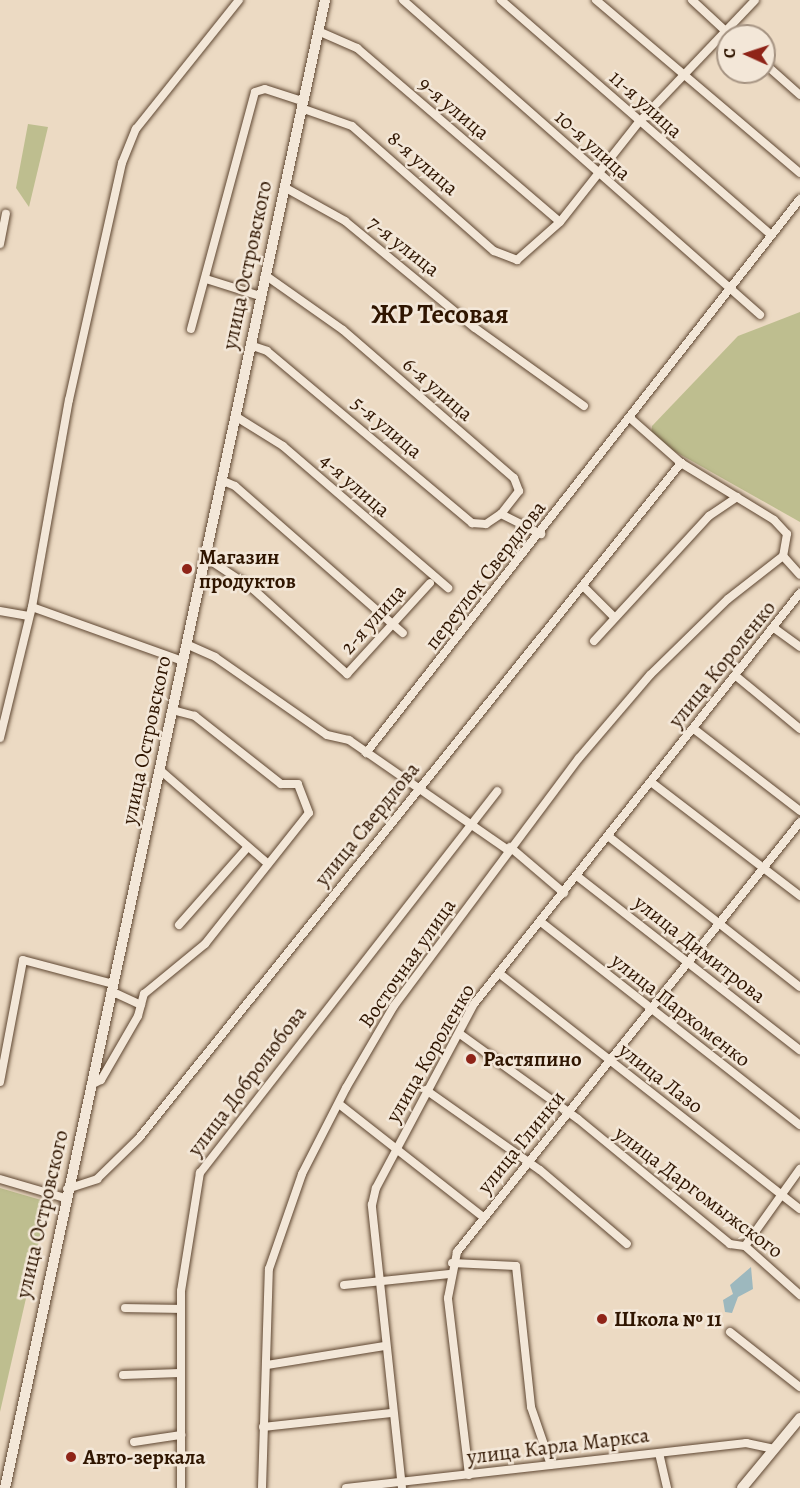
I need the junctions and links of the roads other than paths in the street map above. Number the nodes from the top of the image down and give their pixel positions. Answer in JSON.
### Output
{"nodes":[{"id":1,"x":239,"y":0,"type":"edge"},
{"id":2,"x":325,"y":0,"type":"edge"},
{"id":3,"x":403,"y":0,"type":"edge"},
{"id":4,"x":501,"y":0,"type":"edge"},
{"id":5,"x":596,"y":0,"type":"edge"},
{"id":6,"x":692,"y":0,"type":"edge"},
{"id":7,"x":755,"y":0,"type":"edge"},
{"id":8,"x":718,"y":24,"type":"edge"},
{"id":9,"x":735,"y":24,"type":"edge"},
{"id":10,"x":318,"y":32,"type":"junction"},
{"id":11,"x":716,"y":44,"type":"edge"},
{"id":12,"x":776,"y":74,"type":"edge"},
{"id":13,"x":682,"y":76,"type":"junction"},
{"id":14,"x":800,"y":95,"type":"edge"},
{"id":15,"x":302,"y":104,"type":"junction"},
{"id":16,"x":639,"y":122,"type":"junction"},
{"id":17,"x":600,"y":171,"type":"junction"},
{"id":18,"x":800,"y":173,"type":"edge"},
{"id":19,"x":284,"y":187,"type":"junction"},
{"id":20,"x":800,"y":199,"type":"edge"},
{"id":21,"x":6,"y":214,"type":"dead end"},
{"id":22,"x":560,"y":222,"type":"junction"},
{"id":23,"x":769,"y":233,"type":"junction"},
{"id":24,"x":0,"y":244,"type":"edge"},
{"id":25,"x":265,"y":275,"type":"junction"},
{"id":26,"x":206,"y":279,"type":"junction"},
{"id":27,"x":728,"y":285,"type":"junction"},
{"id":28,"x":260,"y":296,"type":"junction"},
{"id":29,"x":760,"y":315,"type":"dead end"},
{"id":30,"x":191,"y":329,"type":"dead end"},
{"id":31,"x":250,"y":345,"type":"junction"},
{"id":32,"x":584,"y":405,"type":"dead end"},
{"id":33,"x":235,"y":416,"type":"junction"},
{"id":34,"x":630,"y":418,"type":"junction"},
{"id":35,"x":681,"y":463,"type":"junction"},
{"id":36,"x":221,"y":480,"type":"junction"},
{"id":37,"x":737,"y":497,"type":"junction"},
{"id":38,"x":501,"y":514,"type":"junction"},
{"id":39,"x":541,"y":534,"type":"junction"},
{"id":40,"x":783,"y":556,"type":"junction"},
{"id":41,"x":205,"y":557,"type":"junction"},
{"id":42,"x":800,"y":575,"type":"edge"},
{"id":43,"x":430,"y":584,"type":"dead end"},
{"id":44,"x":583,"y":586,"type":"junction"},
{"id":45,"x":448,"y":588,"type":"dead end"},
{"id":46,"x":800,"y":593,"type":"edge"},
{"id":47,"x":32,"y":607,"type":"junction"},
{"id":48,"x":0,"y":611,"type":"edge"},
{"id":49,"x":29,"y":616,"type":"junction"},
{"id":50,"x":614,"y":617,"type":"junction"},
{"id":51,"x":393,"y":624,"type":"junction"},
{"id":52,"x":774,"y":627,"type":"junction"},
{"id":53,"x":403,"y":633,"type":"dead end"},
{"id":54,"x":594,"y":641,"type":"dead end"},
{"id":55,"x":186,"y":644,"type":"junction"},
{"id":56,"x":800,"y":647,"type":"edge"},
{"id":57,"x":183,"y":661,"type":"junction"},
{"id":58,"x":736,"y":676,"type":"junction"},
{"id":59,"x":173,"y":710,"type":"junction"},
{"id":60,"x":694,"y":729,"type":"junction"},
{"id":61,"x":800,"y":729,"type":"edge"},
{"id":62,"x":0,"y":738,"type":"edge"},
{"id":63,"x":366,"y":753,"type":"junction"},
{"id":64,"x":160,"y":770,"type":"junction"},
{"id":65,"x":651,"y":782,"type":"junction"},
{"id":66,"x":418,"y":790,"type":"junction"},
{"id":67,"x":497,"y":791,"type":"dead end"},
{"id":68,"x":800,"y":811,"type":"edge"},
{"id":69,"x":800,"y":822,"type":"edge"},
{"id":70,"x":471,"y":826,"type":"junction"},
{"id":71,"x":608,"y":836,"type":"junction"},
{"id":72,"x":247,"y":848,"type":"junction"},
{"id":73,"x":508,"y":848,"type":"junction"},
{"id":74,"x":268,"y":864,"type":"junction"},
{"id":75,"x":763,"y":869,"type":"junction"},
{"id":76,"x":577,"y":876,"type":"junction"},
{"id":77,"x":564,"y":893,"type":"junction"},
{"id":78,"x":800,"y":896,"type":"edge"},
{"id":79,"x":541,"y":922,"type":"junction"},
{"id":80,"x":718,"y":925,"type":"junction"},
{"id":81,"x":179,"y":926,"type":"dead end"},
{"id":82,"x":687,"y":963,"type":"junction"},
{"id":83,"x":500,"y":974,"type":"junction"},
{"id":84,"x":112,"y":987,"type":"junction"},
{"id":85,"x":800,"y":987,"type":"edge"},
{"id":86,"x":141,"y":1005,"type":"junction"},
{"id":87,"x":650,"y":1010,"type":"junction"},
{"id":88,"x":460,"y":1034,"type":"junction"},
{"id":89,"x":800,"y":1050,"type":"edge"},
{"id":90,"x":609,"y":1060,"type":"junction"},
{"id":91,"x":0,"y":1082,"type":"edge"},
{"id":92,"x":91,"y":1085,"type":"junction"},
{"id":93,"x":426,"y":1090,"type":"junction"},
{"id":94,"x":339,"y":1104,"type":"junction"},
{"id":95,"x":567,"y":1112,"type":"junction"},
{"id":96,"x":800,"y":1125,"type":"edge"},
{"id":97,"x":397,"y":1148,"type":"junction"},
{"id":98,"x":529,"y":1162,"type":"junction"},
{"id":99,"x":800,"y":1169,"type":"edge"},
{"id":100,"x":0,"y":1179,"type":"edge"},
{"id":101,"x":66,"y":1193,"type":"junction"},
{"id":102,"x":781,"y":1194,"type":"junction"},
{"id":103,"x":800,"y":1209,"type":"edge"},
{"id":104,"x":483,"y":1217,"type":"junction"},
{"id":105,"x":627,"y":1244,"type":"dead end"},
{"id":106,"x":745,"y":1246,"type":"junction"},
{"id":107,"x":452,"y":1263,"type":"junction"},
{"id":108,"x":449,"y":1274,"type":"junction"},
{"id":109,"x":379,"y":1281,"type":"junction"},
{"id":110,"x":344,"y":1285,"type":"dead end"},
{"id":111,"x":800,"y":1295,"type":"edge"},
{"id":112,"x":125,"y":1308,"type":"dead end"},
{"id":113,"x":181,"y":1309,"type":"junction"},
{"id":114,"x":730,"y":1332,"type":"dead end"},
{"id":115,"x":384,"y":1347,"type":"junction"},
{"id":116,"x":267,"y":1365,"type":"junction"},
{"id":117,"x":180,"y":1373,"type":"junction"},
{"id":118,"x":123,"y":1375,"type":"dead end"},
{"id":119,"x":800,"y":1387,"type":"edge"},
{"id":120,"x":391,"y":1413,"type":"junction"},
{"id":121,"x":800,"y":1418,"type":"edge"},
{"id":122,"x":263,"y":1427,"type":"junction"},
{"id":123,"x":181,"y":1436,"type":"junction"},
{"id":124,"x":134,"y":1442,"type":"dead end"},
{"id":125,"x":774,"y":1449,"type":"junction"},
{"id":126,"x":659,"y":1453,"type":"junction"},
{"id":127,"x":551,"y":1465,"type":"junction"},
{"id":128,"x":469,"y":1475,"type":"junction"},
{"id":129,"x":402,"y":1485,"type":"edge"},
{"id":130,"x":5,"y":1488,"type":"edge"},
{"id":131,"x":181,"y":1488,"type":"edge"},
{"id":132,"x":262,"y":1488,"type":"edge"},
{"id":133,"x":346,"y":1488,"type":"edge"},
{"id":134,"x":667,"y":1488,"type":"edge"},
{"id":135,"x":742,"y":1488,"type":"edge"}],
"edges":[{"from":1,"to":47,"type":"street"},
{"from":2,"to":10,"type":"street","name":"улица Островского"},
{"from":3,"to":17,"type":"street","name":"10-я улица"},
{"from":4,"to":16,"type":"street","name":"11-я улица"},
{"from":5,"to":13,"type":"street"},
{"from":6,"to":8,"type":"street"},
{"from":7,"to":9,"type":"street"},
{"from":10,"to":15,"type":"street","name":"улица Островского"},
{"from":10,"to":22,"type":"street","name":"9-я улица"},
{"from":11,"to":13,"type":"street"},
{"from":12,"to":14,"type":"street"},
{"from":13,"to":16,"type":"street"},
{"from":13,"to":18,"type":"street"},
{"from":15,"to":19,"type":"street","name":"улица Островского"},
{"from":15,"to":22,"type":"street","name":"8-я улица"},
{"from":15,"to":26,"type":"street","name":"8-я улица"},
{"from":16,"to":17,"type":"street"},
{"from":16,"to":23,"type":"street","name":"11-я улица"},
{"from":17,"to":22,"type":"street"},
{"from":17,"to":27,"type":"street","name":"10-я улица"},
{"from":19,"to":25,"type":"street","name":"улица Островского"},
{"from":19,"to":32,"type":"street","name":"7-я улица"},
{"from":20,"to":23,"type":"street","name":"переулок Свердлова"},
{"from":21,"to":24,"type":"street"},
{"from":23,"to":27,"type":"street","name":"переулок Свердлова"},
{"from":25,"to":28,"type":"street","name":"улица Островского"},
{"from":25,"to":38,"type":"street","name":"6-я улица"},
{"from":26,"to":28,"type":"street"},
{"from":26,"to":30,"type":"street"},
{"from":27,"to":29,"type":"street","name":"10-я улица"},
{"from":27,"to":34,"type":"street","name":"переулок Свердлова"},
{"from":28,"to":31,"type":"street","name":"улица Островского"},
{"from":31,"to":33,"type":"street","name":"улица Островского"},
{"from":31,"to":38,"type":"street","name":"5-я улица"},
{"from":33,"to":36,"type":"street","name":"улица Островского"},
{"from":33,"to":45,"type":"street","name":"4-я улица"},
{"from":34,"to":35,"type":"street"},
{"from":34,"to":39,"type":"street","name":"переулок Свердлова"},
{"from":35,"to":37,"type":"street"},
{"from":35,"to":44,"type":"street","name":"улица Свердлова"},
{"from":36,"to":41,"type":"street","name":"улица Островского"},
{"from":36,"to":51,"type":"street"},
{"from":37,"to":40,"type":"street"},
{"from":37,"to":50,"type":"street"},
{"from":38,"to":39,"type":"street"},
{"from":39,"to":63,"type":"street","name":"переулок Свердлова"},
{"from":40,"to":42,"type":"street"},
{"from":40,"to":73,"type":"street","name":"Восточная улица"},
{"from":41,"to":51,"type":"street","name":"2-я улица"},
{"from":41,"to":55,"type":"street","name":"улица Островского"},
{"from":43,"to":51,"type":"street","name":"2-я улица"},
{"from":44,"to":50,"type":"street"},
{"from":44,"to":66,"type":"street","name":"улица Свердлова"},
{"from":46,"to":52,"type":"street","name":"улица Короленко"},
{"from":47,"to":49,"type":"street"},
{"from":47,"to":57,"type":"street"},
{"from":48,"to":49,"type":"street"},
{"from":49,"to":62,"type":"street"},
{"from":50,"to":54,"type":"street"},
{"from":51,"to":53,"type":"street"},
{"from":52,"to":56,"type":"street"},
{"from":52,"to":58,"type":"street","name":"улица Короленко"},
{"from":55,"to":57,"type":"street","name":"улица Островского"},
{"from":55,"to":63,"type":"street"},
{"from":57,"to":59,"type":"street","name":"улица Островского"},
{"from":58,"to":60,"type":"street","name":"улица Короленко"},
{"from":58,"to":61,"type":"street"},
{"from":59,"to":64,"type":"street","name":"улица Островского"},
{"from":59,"to":74,"type":"street"},
{"from":60,"to":65,"type":"street","name":"улица Короленко"},
{"from":60,"to":68,"type":"street"},
{"from":63,"to":66,"type":"street"},
{"from":64,"to":72,"type":"street"},
{"from":64,"to":84,"type":"street","name":"улица Островского"},
{"from":65,"to":71,"type":"street","name":"улица Короленко"},
{"from":65,"to":75,"type":"street"},
{"from":66,"to":70,"type":"street"},
{"from":66,"to":101,"type":"street","name":"улица Свердлова"},
{"from":67,"to":70,"type":"street","name":"улица Добролюбова"},
{"from":69,"to":75,"type":"street","name":"улица Глинки"},
{"from":70,"to":73,"type":"street"},
{"from":70,"to":113,"type":"street","name":"улица Добролюбова"},
{"from":71,"to":76,"type":"street","name":"улица Короленко"},
{"from":71,"to":80,"type":"street"},
{"from":72,"to":74,"type":"street"},
{"from":72,"to":81,"type":"street"},
{"from":73,"to":77,"type":"street"},
{"from":73,"to":94,"type":"street","name":"Восточная улица"},
{"from":74,"to":86,"type":"street"},
{"from":75,"to":78,"type":"street"},
{"from":75,"to":80,"type":"street","name":"улица Глинки"},
{"from":76,"to":77,"type":"street","name":"улица Короленко"},
{"from":76,"to":82,"type":"street","name":"улица Димитрова"},
{"from":77,"to":79,"type":"street","name":"улица Короленко"},
{"from":79,"to":83,"type":"street","name":"улица Короленко"},
{"from":79,"to":87,"type":"street","name":"улица Пархоменко"},
{"from":80,"to":82,"type":"street","name":"улица Глинки"},
{"from":80,"to":85,"type":"street"},
{"from":82,"to":87,"type":"street","name":"улица Глинки"},
{"from":82,"to":89,"type":"street","name":"улица Димитрова"},
{"from":83,"to":88,"type":"street","name":"улица Короленко"},
{"from":83,"to":90,"type":"street","name":"улица Лазо"},
{"from":84,"to":86,"type":"street"},
{"from":84,"to":91,"type":"street"},
{"from":84,"to":92,"type":"street","name":"улица Островского"},
{"from":86,"to":92,"type":"street"},
{"from":87,"to":90,"type":"street","name":"улица Глинки"},
{"from":87,"to":96,"type":"street","name":"улица Пархоменко"},
{"from":88,"to":93,"type":"street","name":"улица Короленко"},
{"from":88,"to":95,"type":"street","name":"улица Даргомыжского"},
{"from":90,"to":95,"type":"street","name":"улица Глинки"},
{"from":90,"to":102,"type":"street","name":"улица Лазо"},
{"from":92,"to":101,"type":"street","name":"улица Островского"},
{"from":93,"to":97,"type":"street","name":"улица Короленко"},
{"from":93,"to":98,"type":"street"},
{"from":94,"to":97,"type":"street"},
{"from":94,"to":116,"type":"street","name":"Восточная улица"},
{"from":95,"to":98,"type":"street","name":"улица Глинки"},
{"from":95,"to":106,"type":"street","name":"улица Даргомыжского"},
{"from":97,"to":104,"type":"street"},
{"from":97,"to":109,"type":"street","name":"улица Короленко"},
{"from":98,"to":104,"type":"street","name":"улица Глинки"},
{"from":98,"to":105,"type":"street"},
{"from":99,"to":102,"type":"street"},
{"from":100,"to":101,"type":"street"},
{"from":101,"to":130,"type":"street","name":"улица Островского"},
{"from":102,"to":103,"type":"street","name":"улица Лазо"},
{"from":102,"to":106,"type":"street"},
{"from":104,"to":107,"type":"street","name":"улица Глинки"},
{"from":106,"to":111,"type":"street","name":"улица Даргомыжского"},
{"from":107,"to":108,"type":"street","name":"улица Глинки"},
{"from":107,"to":127,"type":"street"},
{"from":108,"to":109,"type":"street"},
{"from":108,"to":128,"type":"street","name":"улица Глинки"},
{"from":109,"to":110,"type":"street"},
{"from":109,"to":115,"type":"street","name":"улица Короленко"},
{"from":112,"to":113,"type":"street"},
{"from":113,"to":117,"type":"street","name":"улица Добролюбова"},
{"from":114,"to":119,"type":"street"},
{"from":115,"to":116,"type":"street"},
{"from":115,"to":120,"type":"street","name":"улица Короленко"},
{"from":116,"to":122,"type":"street","name":"Восточная улица"},
{"from":117,"to":118,"type":"street"},
{"from":117,"to":123,"type":"street","name":"улица Добролюбова"},
{"from":120,"to":122,"type":"street"},
{"from":120,"to":129,"type":"street","name":"улица Короленко"},
{"from":121,"to":125,"type":"street"},
{"from":122,"to":132,"type":"street","name":"Восточная улица"},
{"from":123,"to":124,"type":"street"},
{"from":123,"to":131,"type":"street","name":"улица Добролюбова"},
{"from":125,"to":126,"type":"street","name":"улица Карла Маркса"},
{"from":125,"to":135,"type":"street"},
{"from":126,"to":127,"type":"street","name":"улица Карла Маркса"},
{"from":126,"to":134,"type":"street"},
{"from":127,"to":128,"type":"street","name":"улица Карла Маркса"},
{"from":128,"to":129,"type":"street","name":"улица Карла Маркса"},
{"from":129,"to":133,"type":"street","name":"улица Карла Маркса"}]}
